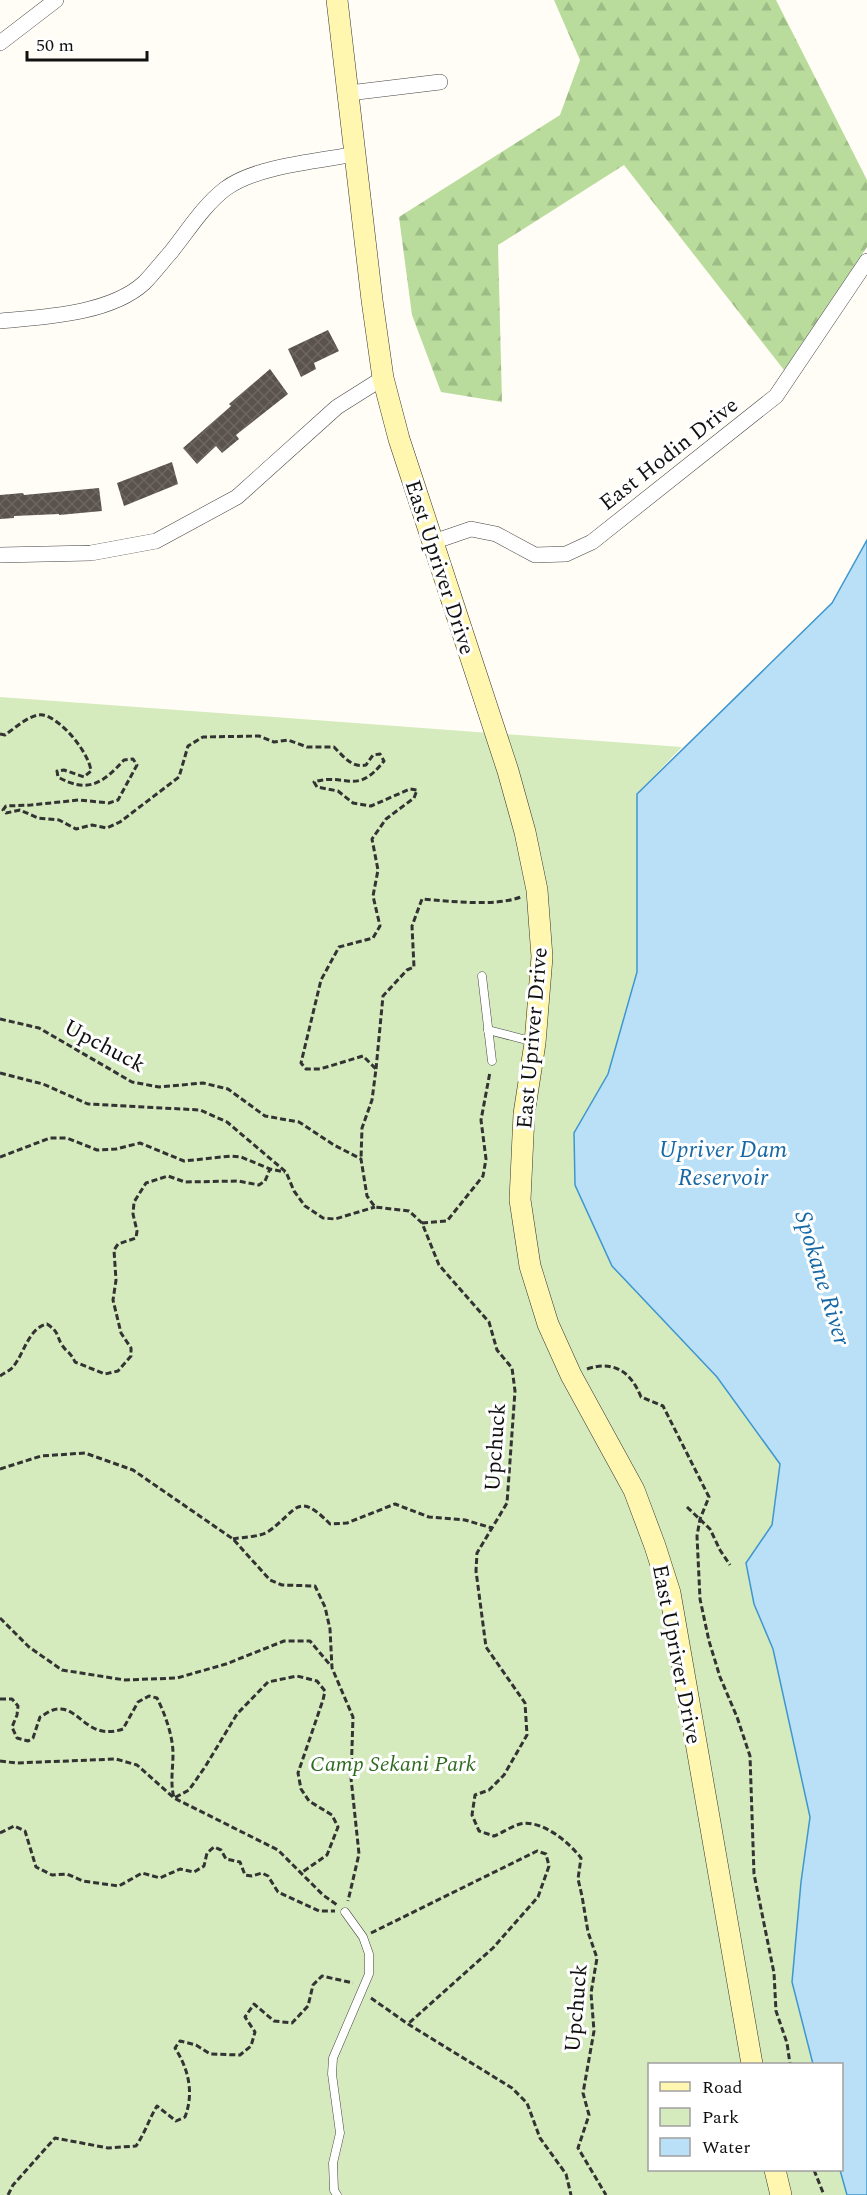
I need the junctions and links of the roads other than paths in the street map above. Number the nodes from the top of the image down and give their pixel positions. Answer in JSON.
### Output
{"nodes":[{"id":1,"x":56,"y":0,"type":"edge"},
{"id":2,"x":337,"y":0,"type":"edge"},
{"id":3,"x":0,"y":42,"type":"edge"},
{"id":4,"x":440,"y":82,"type":"dead end"},
{"id":5,"x":349,"y":93,"type":"junction"},
{"id":6,"x":356,"y":154,"type":"junction"},
{"id":7,"x":867,"y":261,"type":"edge"},
{"id":8,"x":0,"y":321,"type":"edge"},
{"id":9,"x":383,"y":378,"type":"junction"},
{"id":10,"x":433,"y":542,"type":"junction"},
{"id":11,"x":0,"y":555,"type":"edge"},
{"id":12,"x":482,"y":976,"type":"dead end"},
{"id":13,"x":488,"y":1030,"type":"junction"},
{"id":14,"x":535,"y":1043,"type":"junction"},
{"id":15,"x":492,"y":1061,"type":"road end"},
{"id":16,"x":345,"y":1912,"type":"road end"},
{"id":17,"x":752,"y":2063,"type":"edge"},
{"id":18,"x":776,"y":2171,"type":"edge"},
{"id":19,"x":337,"y":2195,"type":"edge"},
{"id":20,"x":781,"y":2195,"type":"edge"}],
"edges":[{"from":1,"to":3,"type":"street"},
{"from":2,"to":5,"type":"main road","name":"East Upriver Drive"},
{"from":4,"to":5,"type":"street"},
{"from":5,"to":6,"type":"main road","name":"East Upriver Drive"},
{"from":6,"to":8,"type":"street"},
{"from":6,"to":9,"type":"main road","name":"East Upriver Drive"},
{"from":7,"to":10,"type":"street","name":"East Hodin Drive"},
{"from":9,"to":10,"type":"main road","name":"East Upriver Drive"},
{"from":9,"to":11,"type":"street"},
{"from":10,"to":14,"type":"main road","name":"East Upriver Drive"},
{"from":12,"to":13,"type":"lane"},
{"from":13,"to":14,"type":"lane"},
{"from":13,"to":15,"type":"lane"},
{"from":14,"to":17,"type":"main road","name":"East Upriver Drive"},
{"from":16,"to":19,"type":"lane"},
{"from":18,"to":20,"type":"main road"}]}
